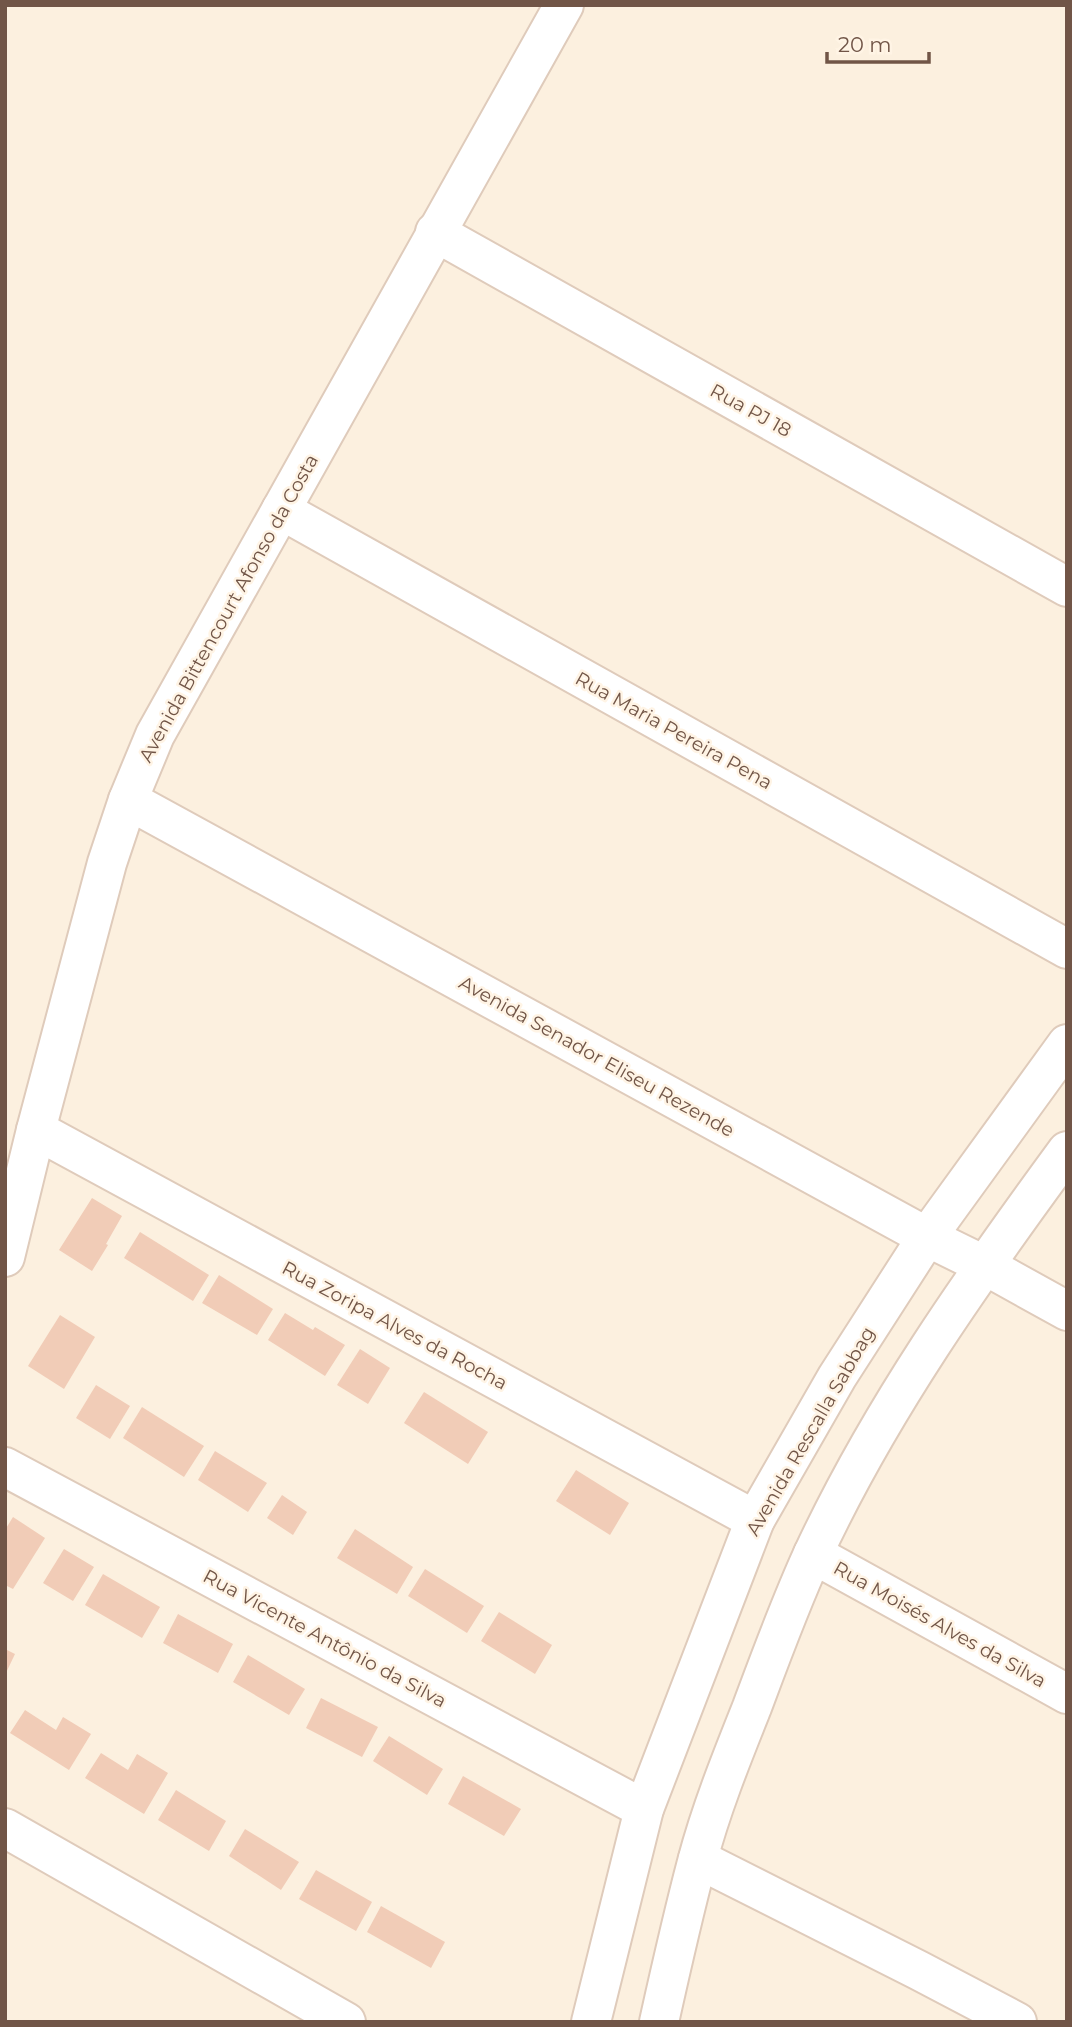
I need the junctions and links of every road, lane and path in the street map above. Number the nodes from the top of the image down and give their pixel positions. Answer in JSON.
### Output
{"nodes":[{"id":1,"x":564,"y":5,"type":"edge"},
{"id":2,"x":435,"y":232,"type":"junction"},
{"id":3,"x":281,"y":510,"type":"junction"},
{"id":4,"x":1067,"y":587,"type":"edge"},
{"id":5,"x":128,"y":800,"type":"junction"},
{"id":6,"x":1067,"y":949,"type":"edge"},
{"id":7,"x":1067,"y":1044,"type":"edge"},
{"id":8,"x":36,"y":1130,"type":"junction"},
{"id":9,"x":1067,"y":1151,"type":"edge"},
{"id":10,"x":927,"y":1237,"type":"junction"},
{"id":11,"x":5,"y":1257,"type":"edge"},
{"id":12,"x":984,"y":1265,"type":"junction"},
{"id":13,"x":1067,"y":1311,"type":"edge"},
{"id":14,"x":5,"y":1467,"type":"edge"},
{"id":15,"x":755,"y":1520,"type":"junction"},
{"id":16,"x":813,"y":1554,"type":"junction"},
{"id":17,"x":1067,"y":1694,"type":"edge"},
{"id":18,"x":644,"y":1810,"type":"junction"},
{"id":19,"x":5,"y":1828,"type":"edge"},
{"id":20,"x":698,"y":1859,"type":"junction"},
{"id":21,"x":346,"y":2022,"type":"edge"},
{"id":22,"x":591,"y":2022,"type":"edge"},
{"id":23,"x":659,"y":2022,"type":"edge"},
{"id":24,"x":1017,"y":2022,"type":"edge"}],
"edges":[{"from":1,"to":2,"type":"street","name":"Avenida Bittencourt Afonso da Costa"},
{"from":2,"to":3,"type":"street","name":"Avenida Bittencourt Afonso da Costa"},
{"from":2,"to":4,"type":"street","name":"Rua PJ 18"},
{"from":3,"to":5,"type":"street","name":"Avenida Bittencourt Afonso da Costa"},
{"from":3,"to":6,"type":"street","name":"Rua Maria Pereira Pena"},
{"from":5,"to":8,"type":"street","name":"Avenida Bittencourt Afonso da Costa"},
{"from":5,"to":10,"type":"street","name":"Avenida Senador Eliseu Rezende"},
{"from":7,"to":10,"type":"street","name":"Avenida Rescalla Sabbag"},
{"from":8,"to":11,"type":"street","name":"Avenida Bittencourt Afonso da Costa"},
{"from":8,"to":15,"type":"street","name":"Rua Zoripa Alves da Rocha"},
{"from":9,"to":12,"type":"street"},
{"from":10,"to":12,"type":"street","name":"Avenida Senador Eliseu Rezende"},
{"from":10,"to":15,"type":"street","name":"Avenida Rescalla Sabbag"},
{"from":12,"to":13,"type":"street","name":"Avenida Senador Eliseu Rezende"},
{"from":12,"to":16,"type":"street"},
{"from":14,"to":18,"type":"street","name":"Rua Vicente Antônio da Silva"},
{"from":15,"to":18,"type":"street","name":"Avenida Rescalla Sabbag"},
{"from":16,"to":17,"type":"street","name":"Rua Moisés Alves da Silva"},
{"from":16,"to":20,"type":"street"},
{"from":18,"to":22,"type":"street","name":"Avenida Rescalla Sabbag"},
{"from":19,"to":21,"type":"street"},
{"from":20,"to":23,"type":"street"},
{"from":20,"to":24,"type":"street"}]}
